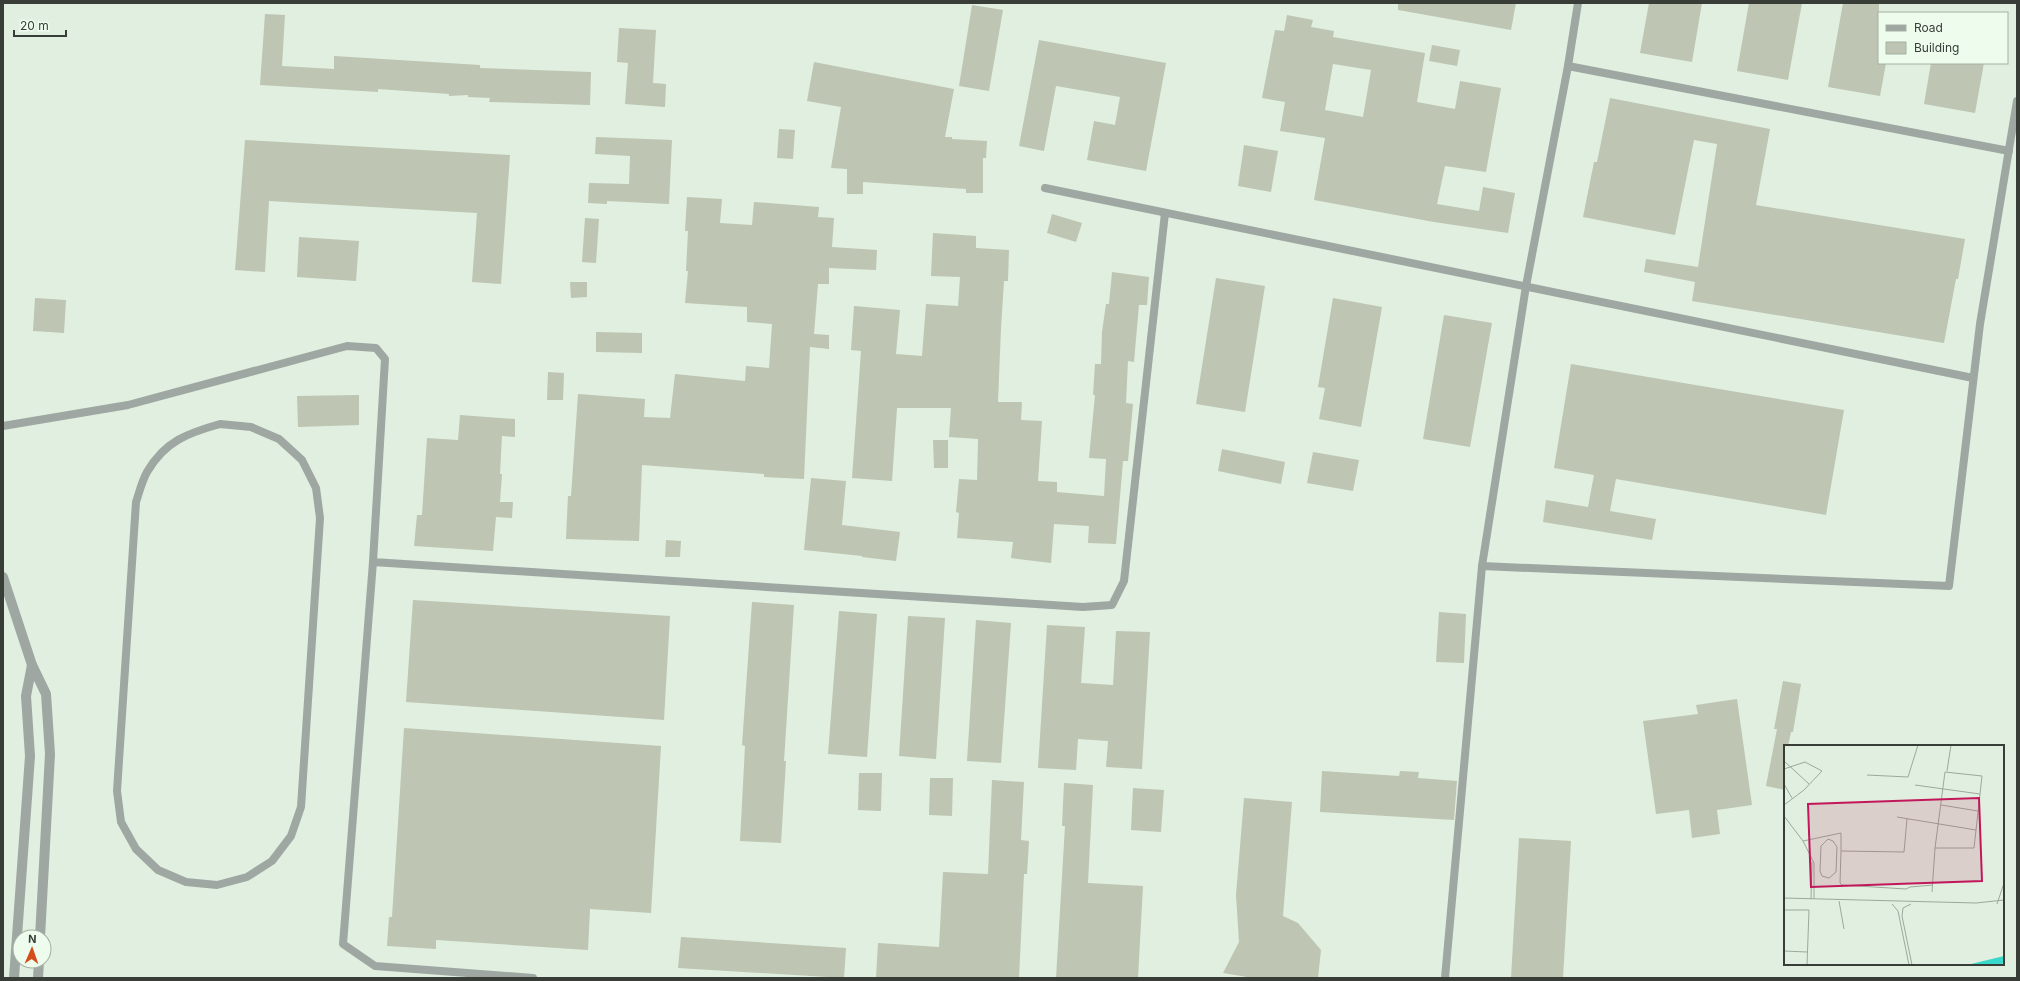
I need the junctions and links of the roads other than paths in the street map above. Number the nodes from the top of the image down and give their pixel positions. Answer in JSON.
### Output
{"nodes":[{"id":1,"x":1578,"y":3,"type":"edge"},
{"id":2,"x":1568,"y":66,"type":"junction"},
{"id":3,"x":2017,"y":101,"type":"edge"},
{"id":4,"x":2009,"y":151,"type":"junction"},
{"id":5,"x":1045,"y":188,"type":"dead end"},
{"id":6,"x":1164,"y":213,"type":"junction"},
{"id":7,"x":1526,"y":286,"type":"junction"},
{"id":8,"x":1973,"y":378,"type":"junction"},
{"id":9,"x":3,"y":426,"type":"edge"},
{"id":10,"x":373,"y":562,"type":"junction"},
{"id":11,"x":1482,"y":566,"type":"junction"},
{"id":12,"x":3,"y":577,"type":"edge"},
{"id":13,"x":32,"y":665,"type":"junction"},
{"id":14,"x":300,"y":807,"type":"joint"},
{"id":15,"x":40,"y":929,"type":"edge"},
{"id":16,"x":14,"y":978,"type":"edge"},
{"id":17,"x":533,"y":978,"type":"edge"},
{"id":18,"x":1445,"y":978,"type":"edge"}],
"edges":[{"from":1,"to":2,"type":"lane"},
{"from":2,"to":4,"type":"lane"},
{"from":2,"to":7,"type":"lane"},
{"from":3,"to":4,"type":"lane"},
{"from":4,"to":8,"type":"lane"},
{"from":5,"to":6,"type":"lane"},
{"from":6,"to":7,"type":"lane"},
{"from":6,"to":10,"type":"lane"},
{"from":7,"to":8,"type":"lane"},
{"from":7,"to":11,"type":"lane"},
{"from":8,"to":11,"type":"lane"},
{"from":9,"to":10,"type":"lane"},
{"from":10,"to":17,"type":"lane"},
{"from":11,"to":18,"type":"lane"},
{"from":12,"to":13,"type":"street"},
{"from":13,"to":15,"type":"street"},
{"from":13,"to":16,"type":"street"},
{"from":14,"to":14,"type":"lane"}]}
